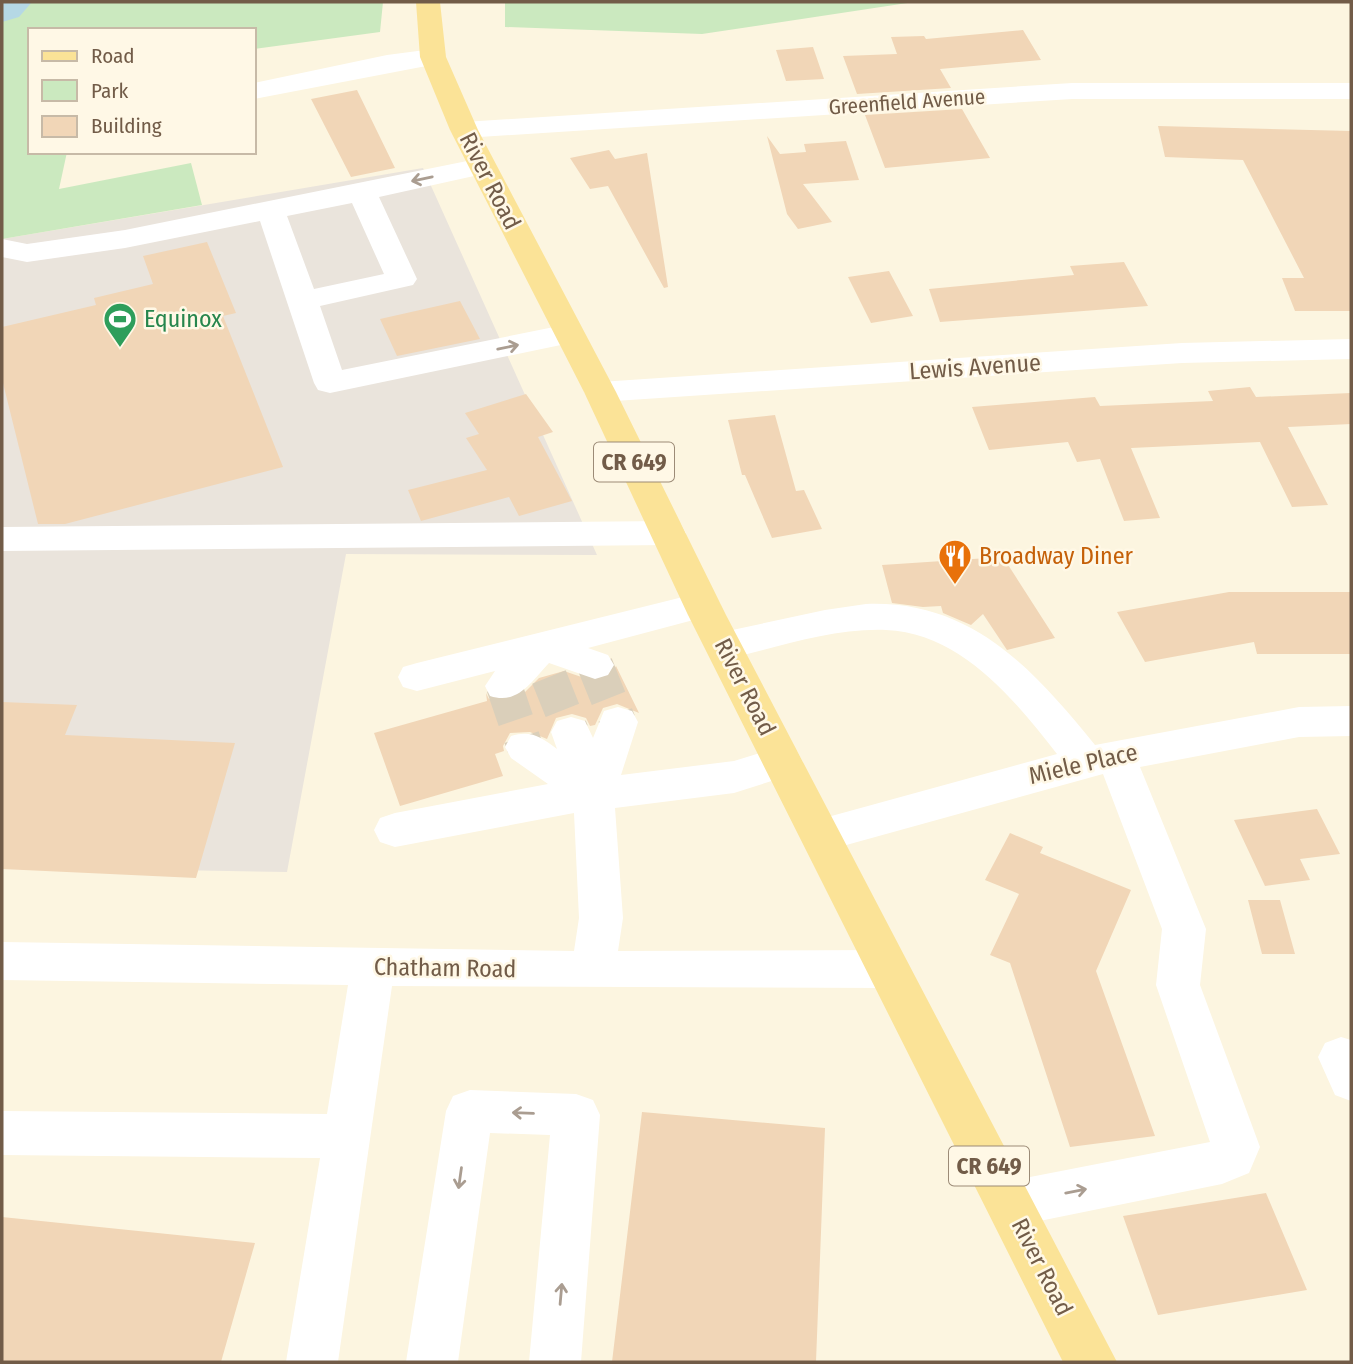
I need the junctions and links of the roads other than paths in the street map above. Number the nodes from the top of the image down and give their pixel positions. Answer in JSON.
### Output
{"nodes":[{"id":1,"x":428,"y":2,"type":"edge"},
{"id":2,"x":433,"y":57,"type":"junction"},
{"id":3,"x":1351,"y":91,"type":"edge"},
{"id":4,"x":256,"y":92,"type":"edge"},
{"id":5,"x":464,"y":130,"type":"junction"},
{"id":6,"x":482,"y":166,"type":"junction"},
{"id":7,"x":362,"y":192,"type":"junction"},
{"id":8,"x":270,"y":209,"type":"junction"},
{"id":9,"x":14,"y":251,"type":"edge"},
{"id":10,"x":303,"y":301,"type":"junction"},
{"id":11,"x":569,"y":334,"type":"junction"},
{"id":12,"x":1351,"y":349,"type":"edge"},
{"id":13,"x":600,"y":392,"type":"junction"},
{"id":14,"x":668,"y":533,"type":"junction"},
{"id":15,"x":2,"y":539,"type":"edge"},
{"id":16,"x":703,"y":605,"type":"junction"},
{"id":17,"x":723,"y":646,"type":"junction"},
{"id":18,"x":545,"y":662,"type":"junction"},
{"id":19,"x":595,"y":665,"type":"dead end"},
{"id":20,"x":417,"y":677,"type":"dead end"},
{"id":21,"x":503,"y":686,"type":"dead end"},
{"id":22,"x":1351,"y":721,"type":"edge"},
{"id":23,"x":618,"y":722,"type":"tunnel mouth"},
{"id":24,"x":571,"y":732,"type":"tunnel mouth"},
{"id":25,"x":524,"y":747,"type":"tunnel mouth"},
{"id":26,"x":1101,"y":759,"type":"junction"},
{"id":27,"x":783,"y":762,"type":"junction"},
{"id":28,"x":594,"y":795,"type":"junction"},
{"id":29,"x":395,"y":830,"type":"dead end"},
{"id":30,"x":821,"y":835,"type":"junction"},
{"id":31,"x":2,"y":961,"type":"edge"},
{"id":32,"x":373,"y":967,"type":"junction"},
{"id":33,"x":887,"y":969,"type":"junction"},
{"id":34,"x":593,"y":970,"type":"junction"},
{"id":35,"x":2,"y":1133,"type":"edge"},
{"id":36,"x":347,"y":1136,"type":"junction"},
{"id":37,"x":1010,"y":1204,"type":"junction"},
{"id":38,"x":312,"y":1362,"type":"edge"},
{"id":39,"x":432,"y":1362,"type":"edge"},
{"id":40,"x":555,"y":1362,"type":"edge"},
{"id":41,"x":1091,"y":1362,"type":"edge"}],
"edges":[{"from":1,"to":2,"type":"main road","name":"River Road","number":"CR 649"},
{"from":2,"to":4,"type":"street"},
{"from":2,"to":5,"type":"main road","name":"River Road","number":"CR 649"},
{"from":3,"to":5,"type":"street","name":"Greenfield Avenue"},
{"from":5,"to":6,"type":"main road","name":"River Road","number":"CR 649"},
{"from":6,"to":7,"type":"street","one_way":true},
{"from":6,"to":11,"type":"main road","name":"River Road","number":"CR 649"},
{"from":7,"to":8,"type":"street"},
{"from":7,"to":10,"type":"street"},
{"from":8,"to":9,"type":"street"},
{"from":8,"to":10,"type":"street"},
{"from":10,"to":11,"type":"street","one_way":true},
{"from":11,"to":13,"type":"main road","name":"River Road","number":"CR 649"},
{"from":12,"to":13,"type":"street","name":"Lewis Avenue"},
{"from":13,"to":14,"type":"main road","name":"River Road","number":"CR 649"},
{"from":14,"to":15,"type":"street"},
{"from":14,"to":16,"type":"main road","name":"River Road","number":"CR 649"},
{"from":16,"to":17,"type":"main road","name":"River Road","number":"CR 649"},
{"from":16,"to":18,"type":"street"},
{"from":17,"to":26,"type":"street"},
{"from":17,"to":27,"type":"main road","name":"River Road","number":"CR 649"},
{"from":18,"to":19,"type":"street"},
{"from":18,"to":20,"type":"street"},
{"from":18,"to":21,"type":"street"},
{"from":22,"to":26,"type":"street","name":"Miele Place"},
{"from":23,"to":28,"type":"street"},
{"from":24,"to":28,"type":"street"},
{"from":25,"to":28,"type":"street"},
{"from":26,"to":30,"type":"street","name":"Miele Place"},
{"from":37,"to":26,"type":"street","one_way":true},
{"from":27,"to":28,"type":"street"},
{"from":27,"to":30,"type":"main road","name":"River Road","number":"CR 649"},
{"from":28,"to":29,"type":"street"},
{"from":28,"to":34,"type":"street"},
{"from":30,"to":33,"type":"main road","name":"River Road","number":"CR 649"},
{"from":31,"to":32,"type":"street","name":"Chatham Road"},
{"from":32,"to":34,"type":"street","name":"Chatham Road"},
{"from":32,"to":36,"type":"street"},
{"from":33,"to":34,"type":"street","name":"Chatham Road"},
{"from":33,"to":37,"type":"main road","name":"River Road","number":"CR 649"},
{"from":35,"to":36,"type":"street"},
{"from":36,"to":38,"type":"street"},
{"from":37,"to":41,"type":"main road","name":"River Road","number":"CR 649"},
{"from":40,"to":39,"type":"street","one_way":true}]}
